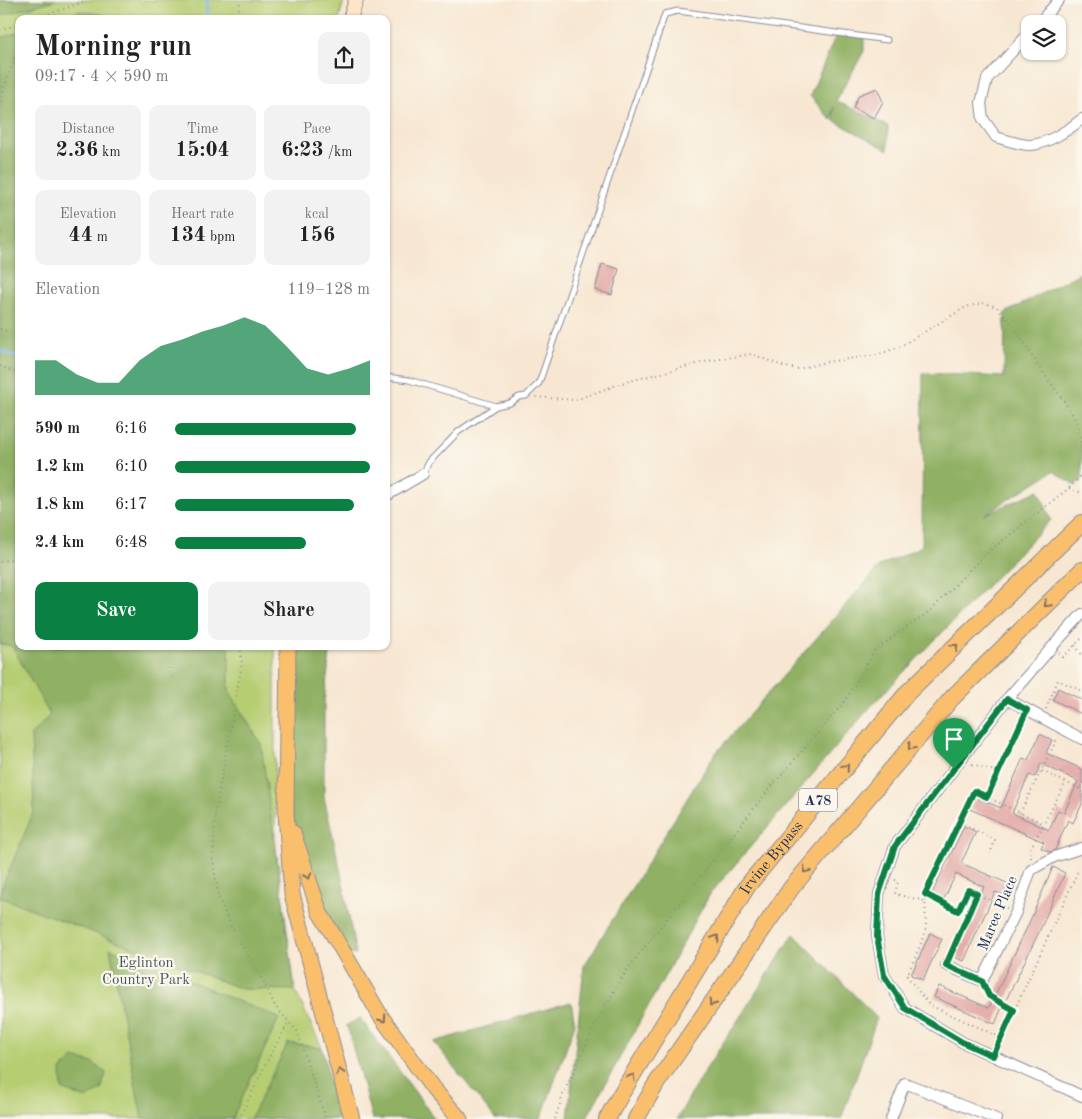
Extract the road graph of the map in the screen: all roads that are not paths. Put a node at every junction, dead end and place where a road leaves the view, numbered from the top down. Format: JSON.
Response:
{"nodes":[{"id":1,"x":356,"y":0,"type":"edge"},
{"id":2,"x":1060,"y":0,"type":"edge"},
{"id":3,"x":351,"y":15,"type":"edge"},
{"id":4,"x":1046,"y":15,"type":"edge"},
{"id":5,"x":887,"y":40,"type":"dead end"},
{"id":6,"x":1021,"y":42,"type":"edge"},
{"id":7,"x":1082,"y":120,"type":"edge"},
{"id":8,"x":390,"y":378,"type":"edge"},
{"id":9,"x":496,"y":406,"type":"junction"},
{"id":10,"x":423,"y":474,"type":"joint"},
{"id":11,"x":390,"y":494,"type":"edge"},
{"id":12,"x":1082,"y":523,"type":"edge"},
{"id":13,"x":1082,"y":570,"type":"edge"},
{"id":14,"x":1082,"y":614,"type":"edge"},
{"id":15,"x":288,"y":650,"type":"edge"},
{"id":16,"x":1007,"y":699,"type":"junction"},
{"id":17,"x":1082,"y":739,"type":"edge"},
{"id":18,"x":286,"y":813,"type":"junction"},
{"id":19,"x":1082,"y":848,"type":"edge"},
{"id":20,"x":946,"y":965,"type":"road end"},
{"id":21,"x":1082,"y":1096,"type":"edge"},
{"id":22,"x":352,"y":1119,"type":"edge"},
{"id":23,"x":460,"y":1119,"type":"edge"},
{"id":24,"x":607,"y":1119,"type":"edge"},
{"id":25,"x":636,"y":1119,"type":"edge"},
{"id":26,"x":891,"y":1119,"type":"edge"},
{"id":27,"x":996,"y":1119,"type":"edge"}],
"edges":[{"from":1,"to":3,"type":"main road"},
{"from":2,"to":4,"type":"street"},
{"from":5,"to":9,"type":"lane"},
{"from":6,"to":7,"type":"street"},
{"from":8,"to":9,"type":"lane"},
{"from":9,"to":10,"type":"lane"},
{"from":10,"to":11,"type":"street"},
{"from":24,"to":12,"type":"highway","name":"Irvine Bypass","number":"A78","one_way":true},
{"from":13,"to":25,"type":"highway","number":"A78","one_way":true},
{"from":14,"to":16,"type":"street"},
{"from":15,"to":18,"type":"main road"},
{"from":16,"to":17,"type":"street"},
{"from":16,"to":21,"type":"street"},
{"from":22,"to":18,"type":"main road","one_way":true},
{"from":18,"to":23,"type":"main road","one_way":true},
{"from":19,"to":20,"type":"street","name":"Maree Place"},
{"from":26,"to":27,"type":"street"}]}
